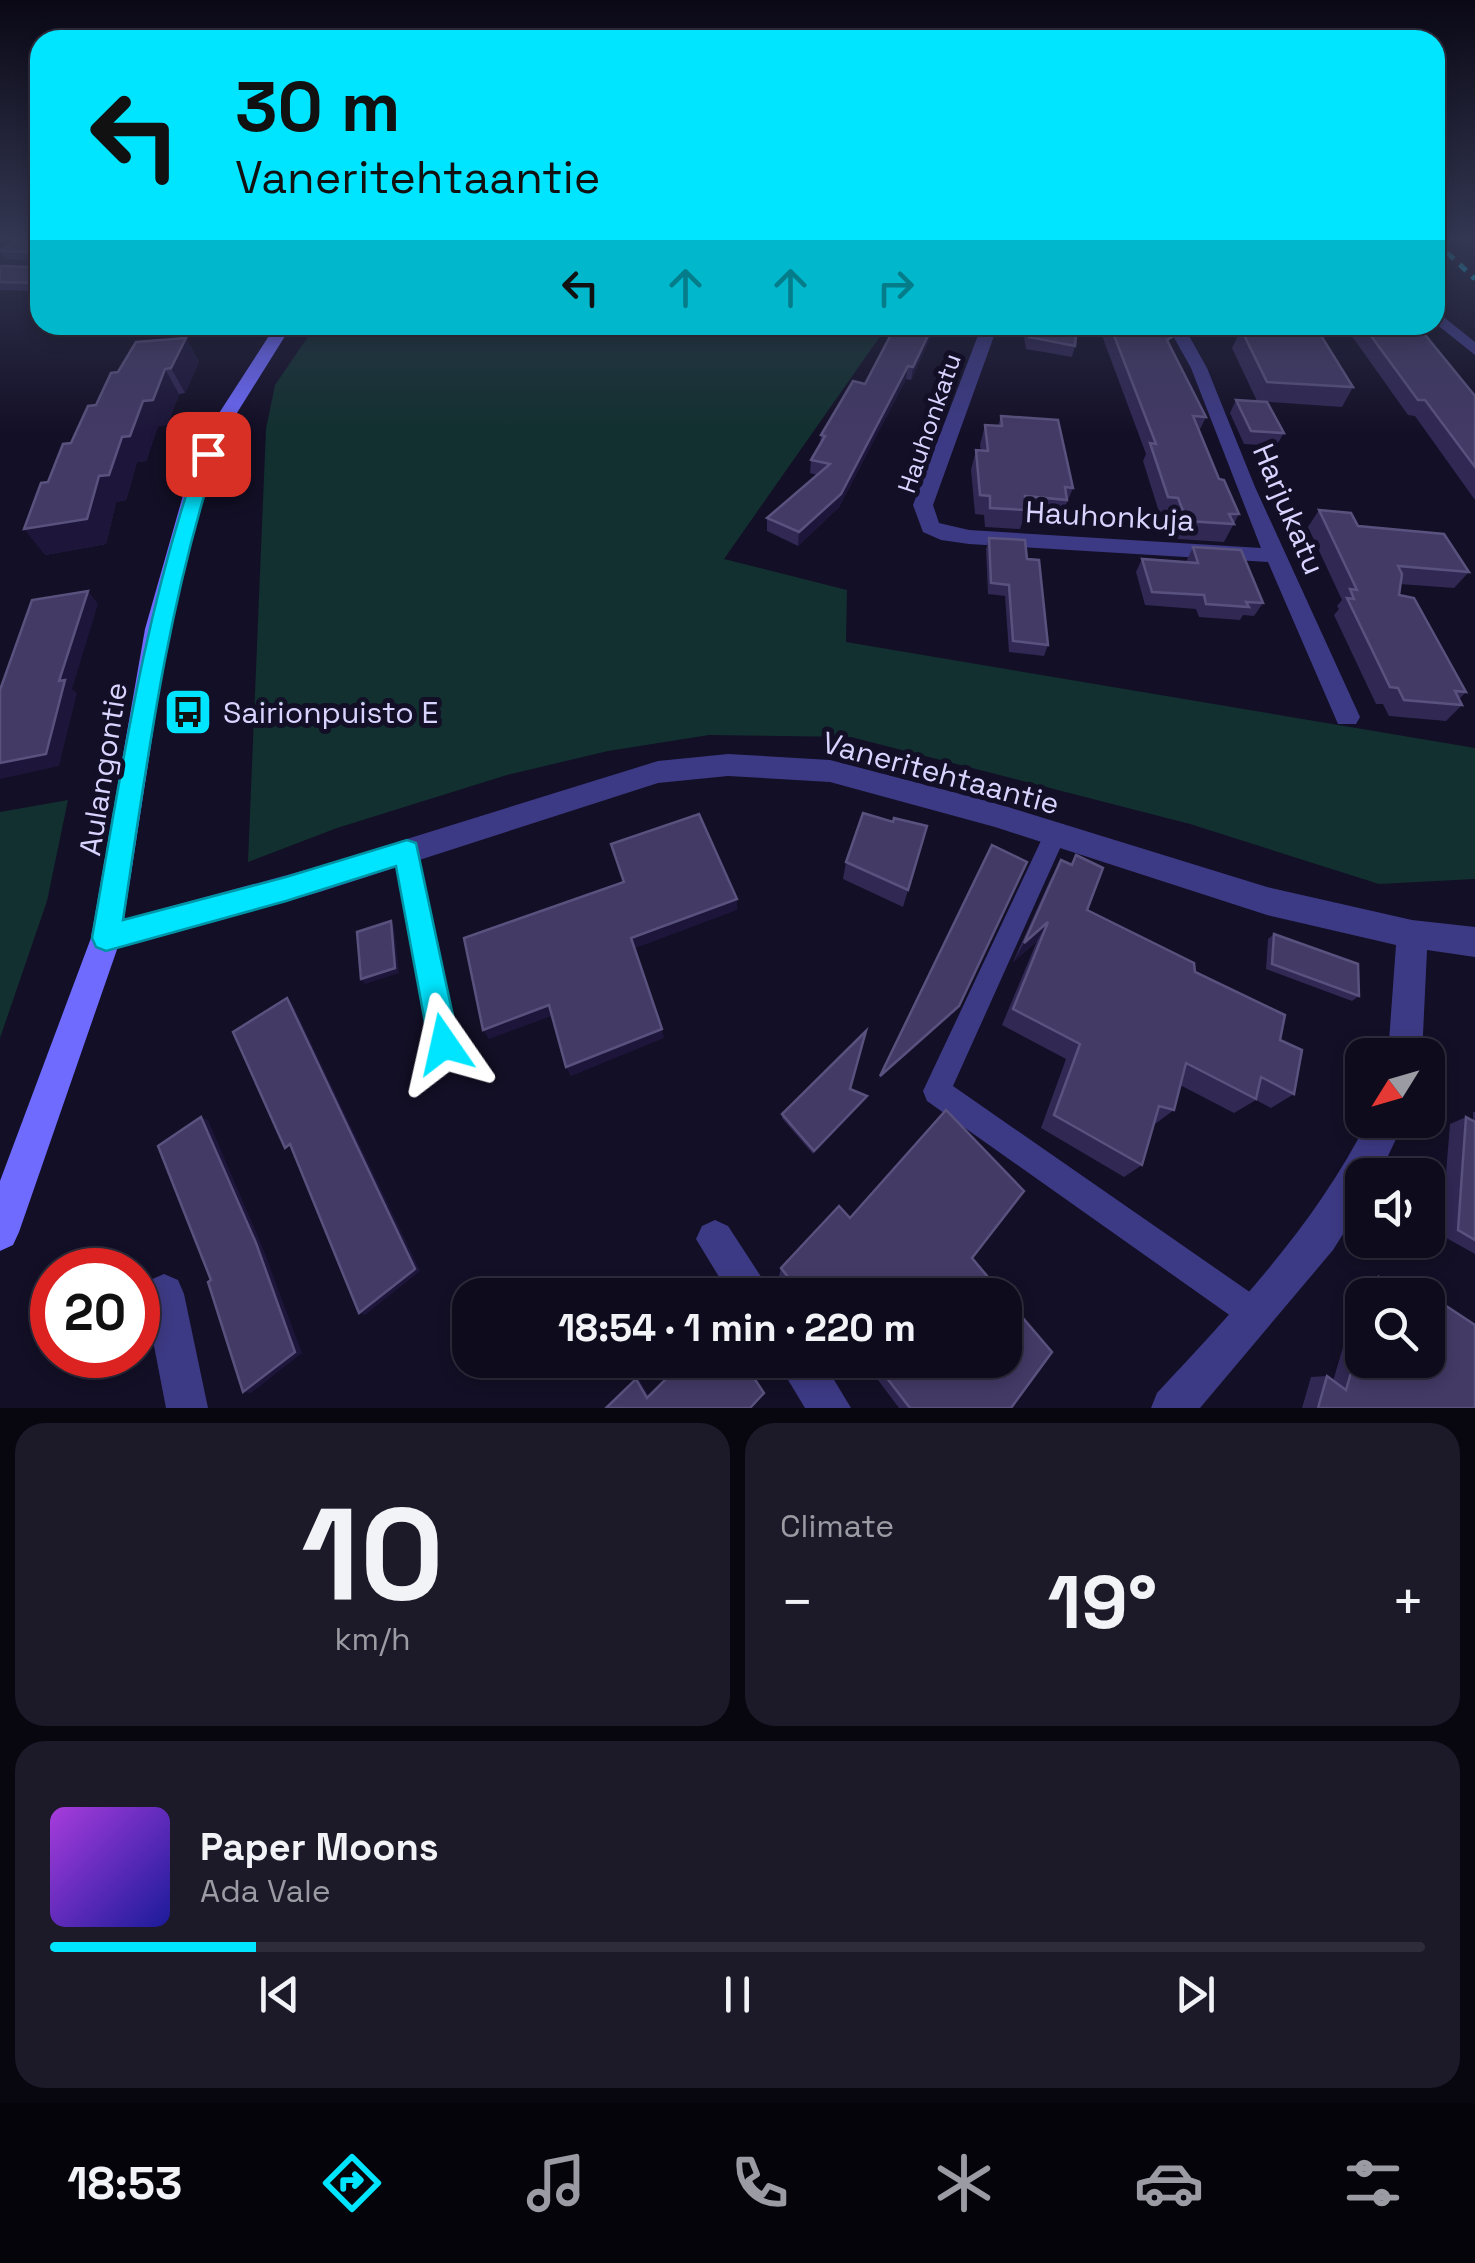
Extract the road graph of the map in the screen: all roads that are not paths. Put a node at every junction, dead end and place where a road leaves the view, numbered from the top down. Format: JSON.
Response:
{"nodes":[{"id":1,"x":1445,"y":324,"type":"edge"},
{"id":2,"x":278,"y":335,"type":"edge"},
{"id":3,"x":986,"y":335,"type":"edge"},
{"id":4,"x":1181,"y":335,"type":"edge"},
{"id":5,"x":1475,"y":350,"type":"edge"},
{"id":6,"x":940,"y":533,"type":"joint"},
{"id":7,"x":1277,"y":556,"type":"junction"},
{"id":8,"x":1346,"y":717,"type":"dead end"},
{"id":9,"x":1055,"y":836,"type":"junction"},
{"id":10,"x":407,"y":851,"type":"junction"},
{"id":11,"x":1412,"y":934,"type":"junction"},
{"id":12,"x":106,"y":938,"type":"junction"},
{"id":13,"x":1475,"y":942,"type":"edge"},
{"id":14,"x":1405,"y":1038,"type":"edge"},
{"id":15,"x":444,"y":1044,"type":"dead end"},
{"id":16,"x":1379,"y":1138,"type":"edge"},
{"id":17,"x":0,"y":1232,"type":"edge"},
{"id":18,"x":715,"y":1239,"type":"dead end"},
{"id":19,"x":741,"y":1278,"type":"edge"},
{"id":20,"x":164,"y":1294,"type":"dead end"},
{"id":21,"x":1256,"y":1315,"type":"junction"},
{"id":22,"x":809,"y":1378,"type":"edge"},
{"id":23,"x":188,"y":1408,"type":"edge"},
{"id":24,"x":830,"y":1408,"type":"edge"},
{"id":25,"x":1172,"y":1408,"type":"edge"}],
"edges":[{"from":1,"to":5,"type":"street"},
{"from":2,"to":12,"type":"main road","name":"Aulangontie"},
{"from":3,"to":6,"type":"street","name":"Hauhonkatu"},
{"from":4,"to":7,"type":"street","name":"Harjukatu"},
{"from":6,"to":7,"type":"street","name":"Hauhonkuja"},
{"from":7,"to":8,"type":"street","name":"Harjukatu"},
{"from":9,"to":10,"type":"street","name":"Vaneritehtaantie"},
{"from":9,"to":11,"type":"street","name":"Vaneritehtaantie"},
{"from":9,"to":21,"type":"lane"},
{"from":10,"to":12,"type":"street","name":"Vaneritehtaantie"},
{"from":10,"to":15,"type":"lane"},
{"from":11,"to":13,"type":"street","name":"Vaneritehtaantie"},
{"from":11,"to":14,"type":"street"},
{"from":12,"to":17,"type":"main road","name":"Aulangontie"},
{"from":16,"to":21,"type":"street"},
{"from":18,"to":19,"type":"street"},
{"from":20,"to":23,"type":"street"},
{"from":21,"to":25,"type":"street"},
{"from":22,"to":24,"type":"street"}]}
